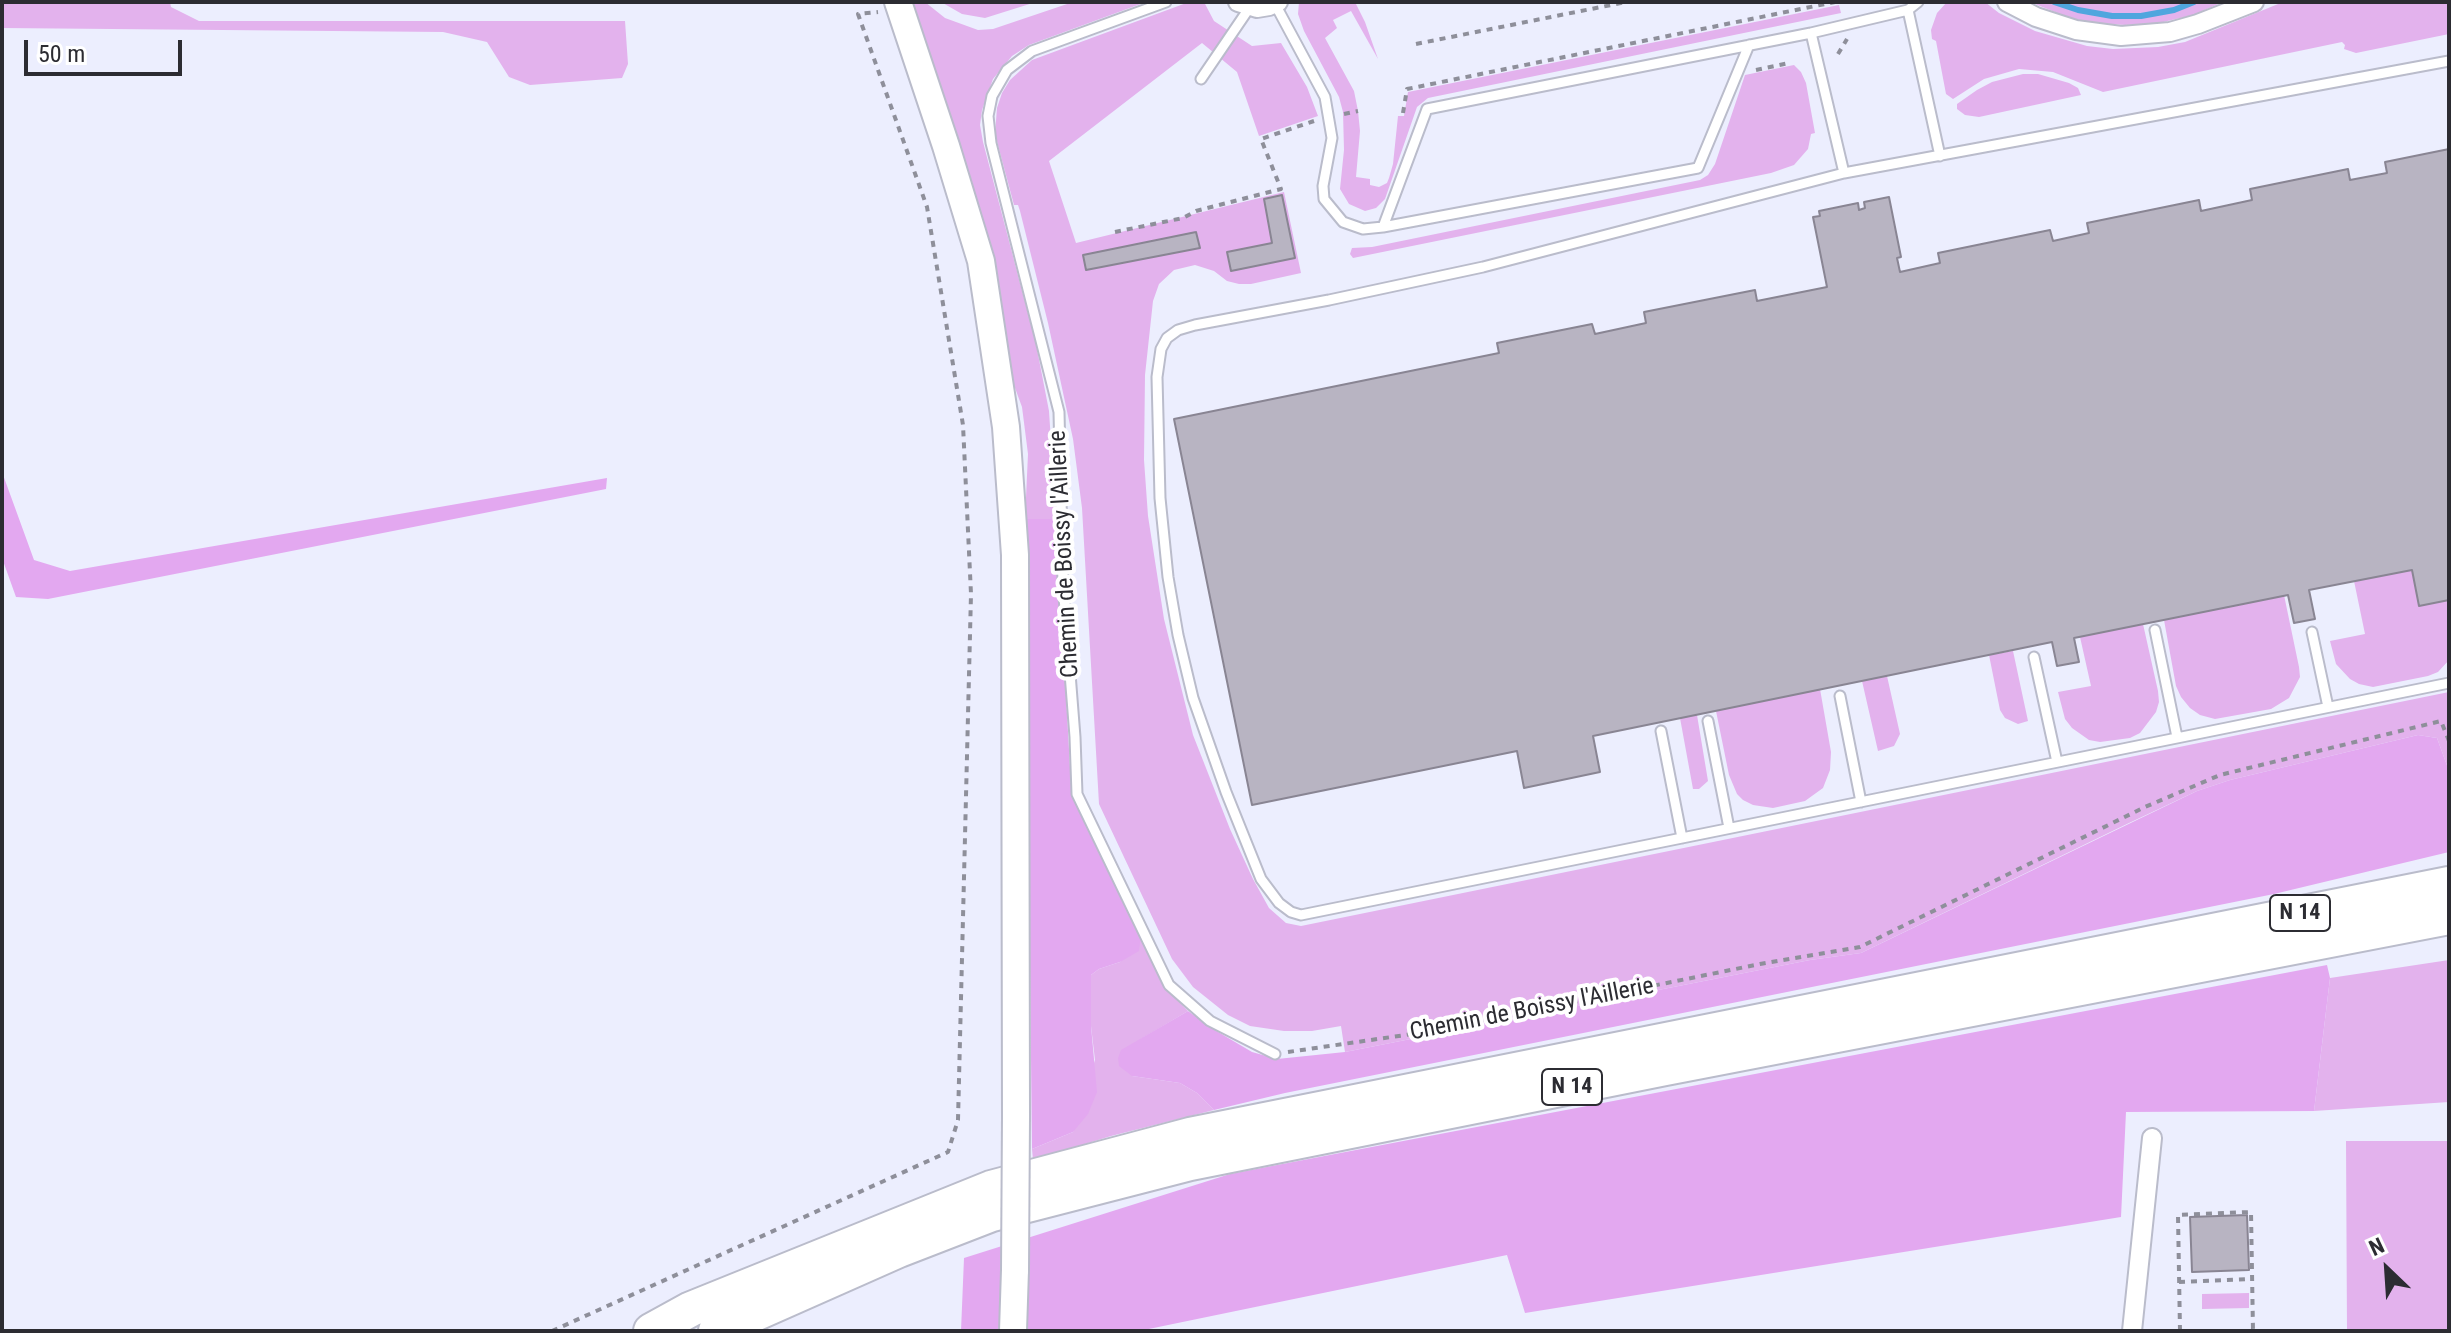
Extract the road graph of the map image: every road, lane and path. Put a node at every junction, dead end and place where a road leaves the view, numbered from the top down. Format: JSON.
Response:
{"nodes":[{"id":1,"x":1166,"y":2,"type":"edge"},
{"id":2,"x":1626,"y":2,"type":"edge"},
{"id":3,"x":1835,"y":2,"type":"edge"},
{"id":4,"x":1918,"y":2,"type":"edge"},
{"id":5,"x":2007,"y":2,"type":"edge"},
{"id":6,"x":2254,"y":2,"type":"edge"},
{"id":7,"x":1276,"y":3,"type":"edge"},
{"id":8,"x":1244,"y":5,"type":"edge"},
{"id":9,"x":900,"y":6,"type":"edge"},
{"id":10,"x":1908,"y":10,"type":"junction"},
{"id":11,"x":1811,"y":33,"type":"junction"},
{"id":12,"x":1851,"y":33,"type":"dead end"},
{"id":13,"x":1416,"y":44,"type":"dead end"},
{"id":14,"x":1749,"y":45,"type":"junction"},
{"id":15,"x":1838,"y":54,"type":"dead end"},
{"id":16,"x":2449,"y":61,"type":"edge"},
{"id":17,"x":1789,"y":63,"type":"dead end"},
{"id":18,"x":1746,"y":72,"type":"dead end"},
{"id":19,"x":1201,"y":79,"type":"dead end"},
{"id":20,"x":1358,"y":111,"type":"dead end"},
{"id":21,"x":1403,"y":113,"type":"dead end"},
{"id":22,"x":1344,"y":114,"type":"dead end"},
{"id":23,"x":1316,"y":121,"type":"dead end"},
{"id":24,"x":1940,"y":156,"type":"junction"},
{"id":25,"x":1844,"y":173,"type":"junction"},
{"id":26,"x":1383,"y":227,"type":"junction"},
{"id":27,"x":1115,"y":232,"type":"dead end"},
{"id":28,"x":2155,"y":630,"type":"dead end"},
{"id":29,"x":2312,"y":632,"type":"dead end"},
{"id":30,"x":2034,"y":657,"type":"dead end"},
{"id":31,"x":2449,"y":683,"type":"edge"},
{"id":32,"x":1840,"y":696,"type":"dead end"},
{"id":33,"x":2328,"y":707,"type":"junction"},
{"id":34,"x":1708,"y":721,"type":"dead end"},
{"id":35,"x":1661,"y":731,"type":"dead end"},
{"id":36,"x":2177,"y":737,"type":"junction"},
{"id":37,"x":2449,"y":741,"type":"edge"},
{"id":38,"x":2057,"y":762,"type":"junction"},
{"id":39,"x":1861,"y":802,"type":"junction"},
{"id":40,"x":1729,"y":828,"type":"junction"},
{"id":41,"x":1682,"y":838,"type":"junction"},
{"id":42,"x":2449,"y":884,"type":"edge"},
{"id":43,"x":2449,"y":917,"type":"edge"},
{"id":44,"x":1275,"y":1054,"type":"joint"},
{"id":45,"x":2152,"y":1138,"type":"dead end"},
{"id":46,"x":2252,"y":1279,"type":"junction"},
{"id":47,"x":2179,"y":1282,"type":"junction"},
{"id":48,"x":552,"y":1331,"type":"edge"},
{"id":49,"x":651,"y":1331,"type":"edge"},
{"id":50,"x":716,"y":1331,"type":"edge"},
{"id":51,"x":1013,"y":1331,"type":"edge"},
{"id":52,"x":2132,"y":1331,"type":"edge"},
{"id":53,"x":2180,"y":1331,"type":"edge"},
{"id":54,"x":2253,"y":1331,"type":"edge"}],
"edges":[{"from":1,"to":44,"type":"lane","name":"Chemin de Boissy l'Aillerie"},
{"from":2,"to":13,"type":"path"},
{"from":3,"to":21,"type":"path"},
{"from":4,"to":10,"type":"lane"},
{"from":5,"to":6,"type":"street"},
{"from":7,"to":8,"type":"street"},
{"from":7,"to":26,"type":"lane"},
{"from":8,"to":19,"type":"lane"},
{"from":9,"to":48,"type":"path"},
{"from":9,"to":51,"type":"main road","bridge":true},
{"from":10,"to":11,"type":"lane"},
{"from":10,"to":24,"type":"lane"},
{"from":11,"to":14,"type":"lane"},
{"from":11,"to":25,"type":"lane"},
{"from":12,"to":15,"type":"path"},
{"from":14,"to":26,"type":"lane"},
{"from":14,"to":26,"type":"lane"},
{"from":16,"to":24,"type":"lane"},
{"from":17,"to":18,"type":"path"},
{"from":20,"to":22,"type":"path"},
{"from":23,"to":27,"type":"path"},
{"from":24,"to":25,"type":"lane"},
{"from":25,"to":41,"type":"lane"},
{"from":28,"to":36,"type":"lane"},
{"from":29,"to":33,"type":"lane"},
{"from":30,"to":38,"type":"lane"},
{"from":31,"to":33,"type":"lane"},
{"from":32,"to":39,"type":"lane"},
{"from":33,"to":36,"type":"lane"},
{"from":34,"to":40,"type":"lane"},
{"from":35,"to":41,"type":"lane"},
{"from":36,"to":38,"type":"lane"},
{"from":37,"to":44,"type":"path","name":"Chemin de Boissy l'Aillerie"},
{"from":38,"to":39,"type":"lane"},
{"from":39,"to":40,"type":"lane"},
{"from":40,"to":41,"type":"lane"},
{"from":42,"to":49,"type":"highway","number":"N 14"},
{"from":43,"to":50,"type":"highway","number":"N 14"},
{"from":45,"to":52,"type":"street"},
{"from":46,"to":47,"type":"path"},
{"from":46,"to":47,"type":"path"},
{"from":46,"to":54,"type":"path"},
{"from":47,"to":53,"type":"path"}]}
